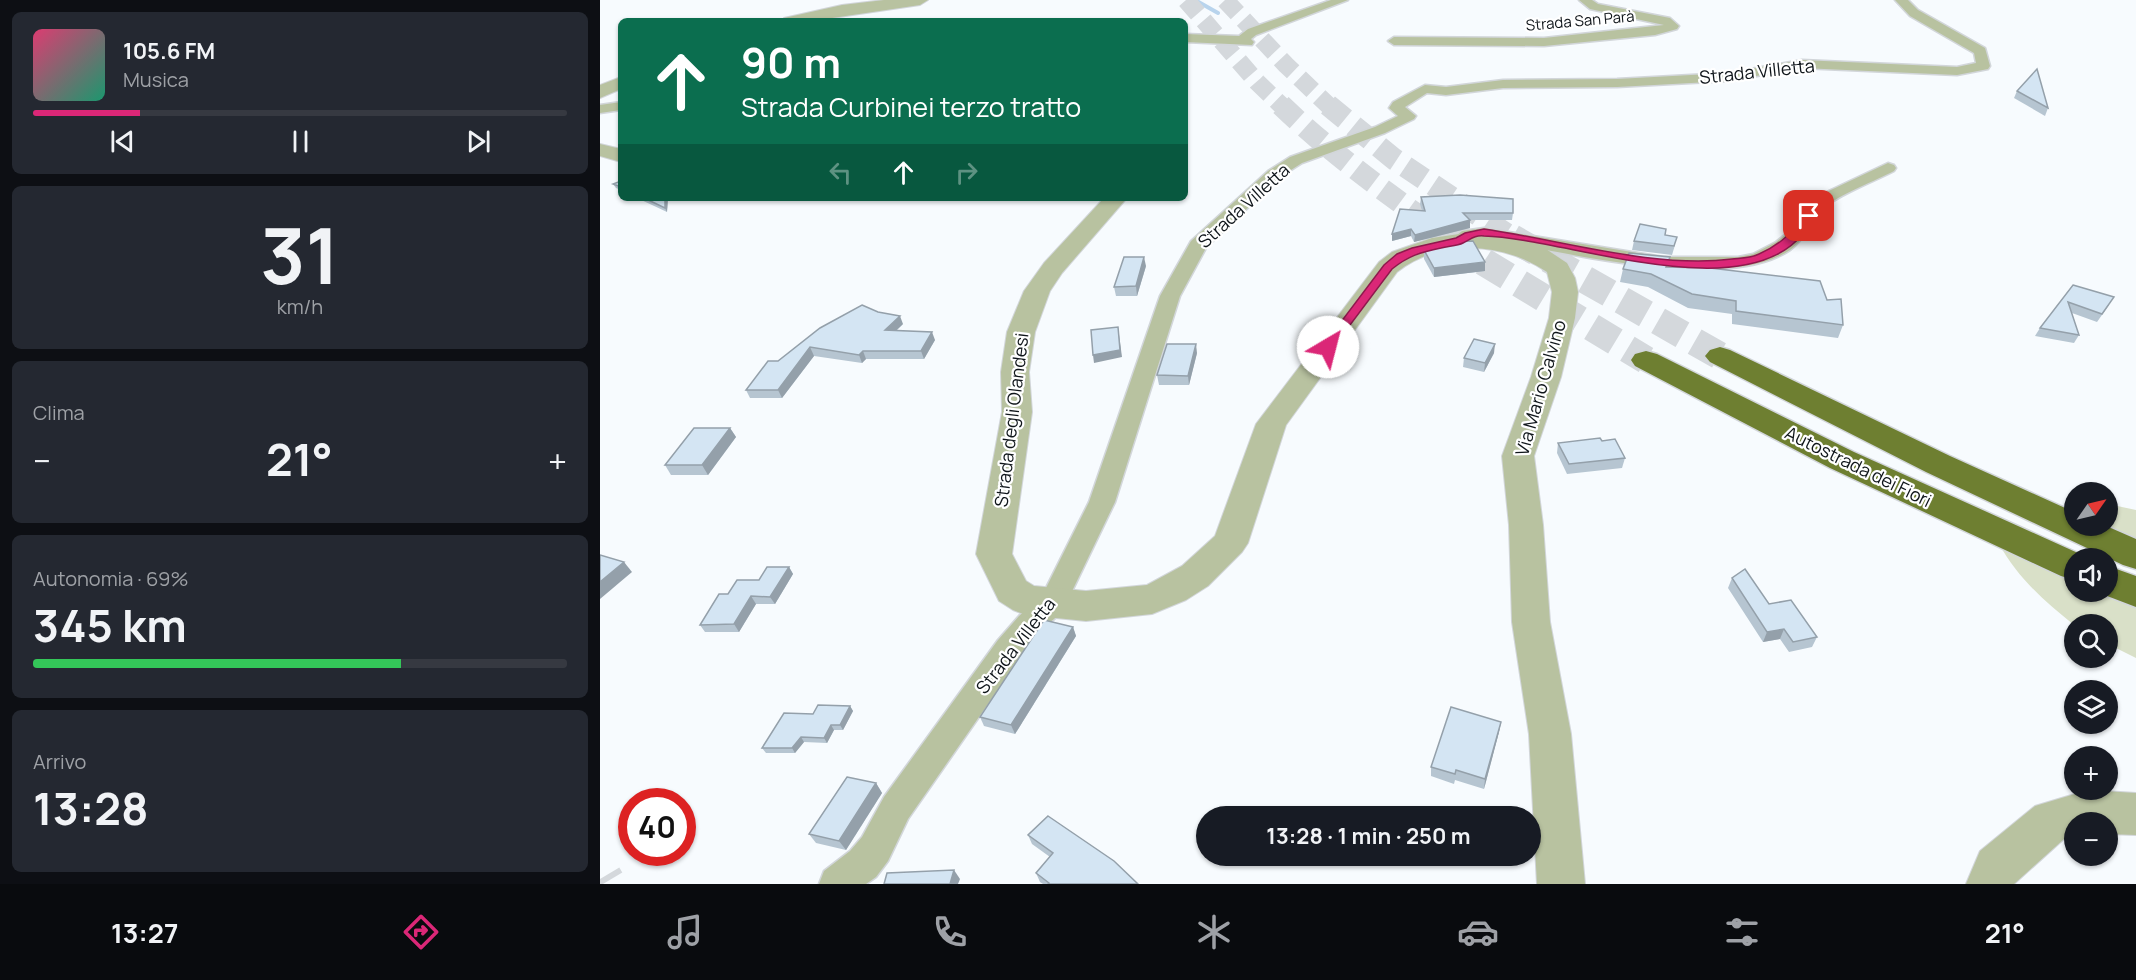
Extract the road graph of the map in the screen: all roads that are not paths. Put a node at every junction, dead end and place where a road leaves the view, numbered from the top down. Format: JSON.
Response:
{"nodes":[{"id":1,"x":920,"y":0,"type":"edge"},
{"id":2,"x":1342,"y":0,"type":"edge"},
{"id":3,"x":1585,"y":0,"type":"edge"},
{"id":4,"x":1901,"y":0,"type":"edge"},
{"id":5,"x":804,"y":18,"type":"edge"},
{"id":6,"x":1188,"y":39,"type":"edge"},
{"id":7,"x":1394,"y":41,"type":"dead end"},
{"id":8,"x":618,"y":84,"type":"edge"},
{"id":9,"x":600,"y":93,"type":"edge"},
{"id":10,"x":618,"y":106,"type":"edge"},
{"id":11,"x":600,"y":109,"type":"edge"},
{"id":12,"x":600,"y":150,"type":"edge"},
{"id":13,"x":618,"y":155,"type":"edge"},
{"id":14,"x":1888,"y":168,"type":"dead end"},
{"id":15,"x":1113,"y":201,"type":"edge"},
{"id":16,"x":1459,"y":241,"type":"junction"},
{"id":17,"x":1720,"y":356,"type":"tunnel mouth"},
{"id":18,"x":1646,"y":360,"type":"tunnel mouth"},
{"id":19,"x":2064,"y":562,"type":"edge"},
{"id":20,"x":2122,"y":562,"type":"edge"},
{"id":21,"x":2136,"y":592,"type":"edge"},
{"id":22,"x":1052,"y":604,"type":"junction"},
{"id":23,"x":2136,"y":814,"type":"edge"},
{"id":24,"x":837,"y":884,"type":"edge"},
{"id":25,"x":1561,"y":884,"type":"edge"},
{"id":26,"x":1990,"y":884,"type":"edge"}],
"edges":[{"from":1,"to":5,"type":"street"},
{"from":2,"to":6,"type":"street"},
{"from":3,"to":7,"type":"street","name":"Strada San Parà"},
{"from":4,"to":22,"type":"street","name":"Strada Villetta"},
{"from":8,"to":9,"type":"street"},
{"from":10,"to":11,"type":"street"},
{"from":12,"to":13,"type":"street"},
{"from":14,"to":16,"type":"street"},
{"from":15,"to":22,"type":"street","name":"Strada degli Olandesi"},
{"from":16,"to":22,"type":"street","name":"Via Mario Calvino"},
{"from":16,"to":25,"type":"street","name":"Via Mario Calvino"},
{"from":17,"to":20,"type":"highway","name":"Autostrada dei Fiori"},
{"from":18,"to":19,"type":"highway","name":"Autostrada dei Fiori"},
{"from":20,"to":21,"type":"highway","name":"Autostrada dei Fiori"},
{"from":22,"to":24,"type":"street","name":"Strada Villetta"},
{"from":23,"to":26,"type":"street"}]}
